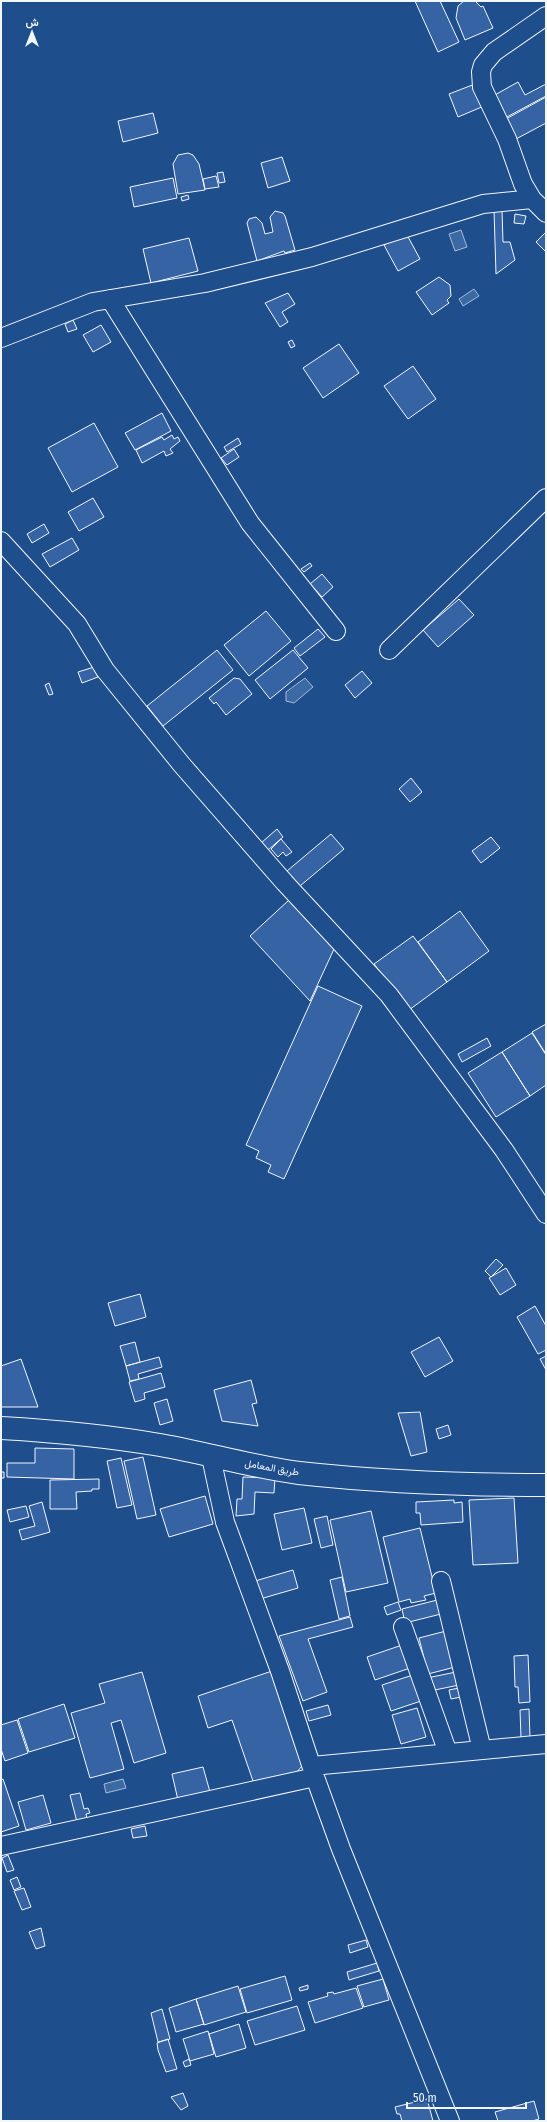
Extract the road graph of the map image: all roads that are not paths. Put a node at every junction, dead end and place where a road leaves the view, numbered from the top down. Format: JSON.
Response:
{"nodes":[{"id":1,"x":546,"y":16,"type":"edge"},
{"id":2,"x":532,"y":199,"type":"junction"},
{"id":3,"x":546,"y":213,"type":"edge"},
{"id":4,"x":110,"y":299,"type":"junction"},
{"id":5,"x":1,"y":338,"type":"edge"},
{"id":6,"x":546,"y":498,"type":"edge"},
{"id":7,"x":1,"y":541,"type":"edge"},
{"id":8,"x":336,"y":631,"type":"dead end"},
{"id":9,"x":389,"y":650,"type":"dead end"},
{"id":10,"x":546,"y":1214,"type":"edge"},
{"id":11,"x":1,"y":1428,"type":"edge"},
{"id":12,"x":211,"y":1457,"type":"junction"},
{"id":13,"x":546,"y":1485,"type":"edge"},
{"id":14,"x":441,"y":1581,"type":"dead end"},
{"id":15,"x":403,"y":1627,"type":"dead end"},
{"id":16,"x":546,"y":1744,"type":"edge"},
{"id":17,"x":482,"y":1750,"type":"junction"},
{"id":18,"x":448,"y":1753,"type":"junction"},
{"id":19,"x":313,"y":1771,"type":"junction"},
{"id":20,"x":1,"y":1846,"type":"edge"},
{"id":21,"x":450,"y":2121,"type":"edge"}],
"edges":[{"from":1,"to":2,"type":"street"},
{"from":2,"to":3,"type":"street"},
{"from":2,"to":4,"type":"street"},
{"from":4,"to":5,"type":"street"},
{"from":4,"to":8,"type":"street"},
{"from":6,"to":9,"type":"street"},
{"from":7,"to":10,"type":"street"},
{"from":11,"to":12,"type":"main road","name":"طريق المعامل"},
{"from":12,"to":13,"type":"main road","name":"طريق المعامل"},
{"from":12,"to":19,"type":"street"},
{"from":14,"to":17,"type":"street"},
{"from":15,"to":18,"type":"street"},
{"from":16,"to":17,"type":"street"},
{"from":17,"to":18,"type":"street"},
{"from":18,"to":19,"type":"street"},
{"from":19,"to":20,"type":"street"},
{"from":19,"to":21,"type":"street"}]}
